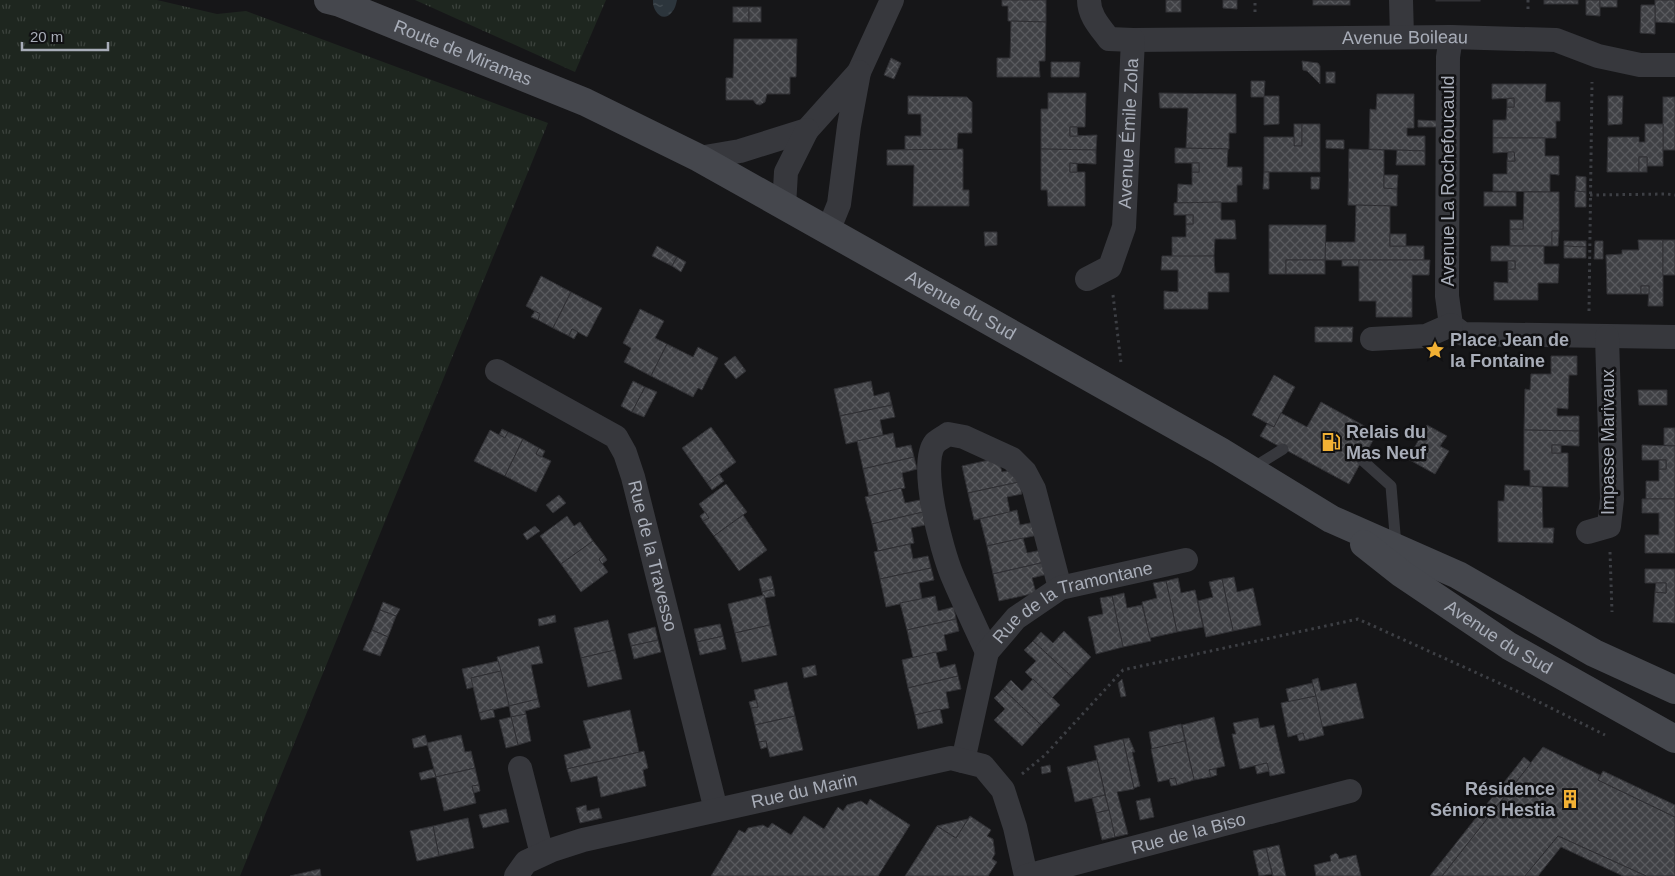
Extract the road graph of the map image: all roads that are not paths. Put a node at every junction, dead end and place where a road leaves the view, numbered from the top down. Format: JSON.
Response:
{"nodes":[{"id":1,"x":892,"y":0,"type":"edge"},
{"id":2,"x":1089,"y":0,"type":"edge"},
{"id":3,"x":1401,"y":0,"type":"edge"},
{"id":4,"x":335,"y":1,"type":"edge"},
{"id":5,"x":1402,"y":37,"type":"junction"},
{"id":6,"x":1452,"y":37,"type":"junction"},
{"id":7,"x":1132,"y":40,"type":"junction"},
{"id":8,"x":1675,"y":65,"type":"edge"},
{"id":9,"x":859,"y":72,"type":"junction"},
{"id":10,"x":585,"y":102,"type":"joint"},
{"id":11,"x":807,"y":130,"type":"junction"},
{"id":12,"x":699,"y":158,"type":"junction"},
{"id":13,"x":784,"y":206,"type":"junction"},
{"id":14,"x":828,"y":231,"type":"junction"},
{"id":15,"x":1087,"y":279,"type":"dead end"},
{"id":16,"x":1451,"y":325,"type":"junction"},
{"id":17,"x":1598,"y":337,"type":"junction"},
{"id":18,"x":1675,"y":337,"type":"edge"},
{"id":19,"x":1372,"y":339,"type":"dead end"},
{"id":20,"x":497,"y":370,"type":"dead end"},
{"id":21,"x":1283,"y":449,"type":"dead end"},
{"id":22,"x":1362,"y":460,"type":"dead end"},
{"id":23,"x":1250,"y":470,"type":"junction"},
{"id":24,"x":1331,"y":519,"type":"junction"},
{"id":25,"x":1598,"y":529,"type":"road end"},
{"id":26,"x":1396,"y":548,"type":"junction"},
{"id":27,"x":1186,"y":560,"type":"dead end"},
{"id":28,"x":1060,"y":588,"type":"junction"},
{"id":29,"x":987,"y":652,"type":"junction"},
{"id":30,"x":1675,"y":690,"type":"edge"},
{"id":31,"x":1675,"y":739,"type":"edge"},
{"id":32,"x":963,"y":761,"type":"junction"},
{"id":33,"x":520,"y":768,"type":"dead end"},
{"id":34,"x":1350,"y":791,"type":"dead end"},
{"id":35,"x":716,"y":810,"type":"junction"},
{"id":36,"x":542,"y":854,"type":"junction"},
{"id":37,"x":516,"y":876,"type":"edge"},
{"id":38,"x":1026,"y":876,"type":"edge"}],
"edges":[{"from":1,"to":9,"type":"street"},
{"from":2,"to":7,"type":"street","name":"Avenue Émile Zola"},
{"from":3,"to":5,"type":"street"},
{"from":4,"to":10,"type":"main road","name":"Route de Miramas"},
{"from":5,"to":6,"type":"street","name":"Avenue Boileau"},
{"from":5,"to":7,"type":"street","name":"Avenue Boileau"},
{"from":6,"to":8,"type":"street","name":"Avenue Boileau"},
{"from":6,"to":16,"type":"street","name":"Avenue La Rochefoucauld"},
{"from":7,"to":15,"type":"street","name":"Avenue Émile Zola"},
{"from":9,"to":11,"type":"street"},
{"from":9,"to":14,"type":"street"},
{"from":10,"to":12,"type":"main road","name":"Avenue du Sud"},
{"from":11,"to":12,"type":"street"},
{"from":11,"to":13,"type":"street"},
{"from":12,"to":13,"type":"main road","name":"Avenue du Sud"},
{"from":13,"to":14,"type":"main road","name":"Avenue du Sud"},
{"from":14,"to":23,"type":"main road","name":"Avenue du Sud"},
{"from":16,"to":17,"type":"street"},
{"from":16,"to":19,"type":"street"},
{"from":17,"to":18,"type":"street"},
{"from":17,"to":25,"type":"street","name":"Impasse Marivaux"},
{"from":20,"to":35,"type":"street","name":"Rue de la Travesso"},
{"from":21,"to":23,"type":"lane"},
{"from":22,"to":26,"type":"lane"},
{"from":23,"to":24,"type":"main road","name":"Avenue du Sud"},
{"from":24,"to":26,"type":"main road","name":"Avenue du Sud"},
{"from":24,"to":31,"type":"main road","name":"Avenue du Sud"},
{"from":26,"to":30,"type":"main road","name":"Avenue du Sud"},
{"from":27,"to":28,"type":"street","name":"Rue de la Tramontane"},
{"from":28,"to":29,"type":"street","name":"Rue de la Tramontane"},
{"from":28,"to":29,"type":"street"},
{"from":29,"to":32,"type":"street","name":"Rue de la Tramontane"},
{"from":32,"to":35,"type":"street","name":"Rue du Marin"},
{"from":32,"to":38,"type":"street","name":"Rue du Marin"},
{"from":33,"to":36,"type":"street"},
{"from":34,"to":38,"type":"street","name":"Rue de la Biso"},
{"from":35,"to":36,"type":"street","name":"Rue du Marin"},
{"from":36,"to":37,"type":"street","name":"Rue du Marin"}]}
